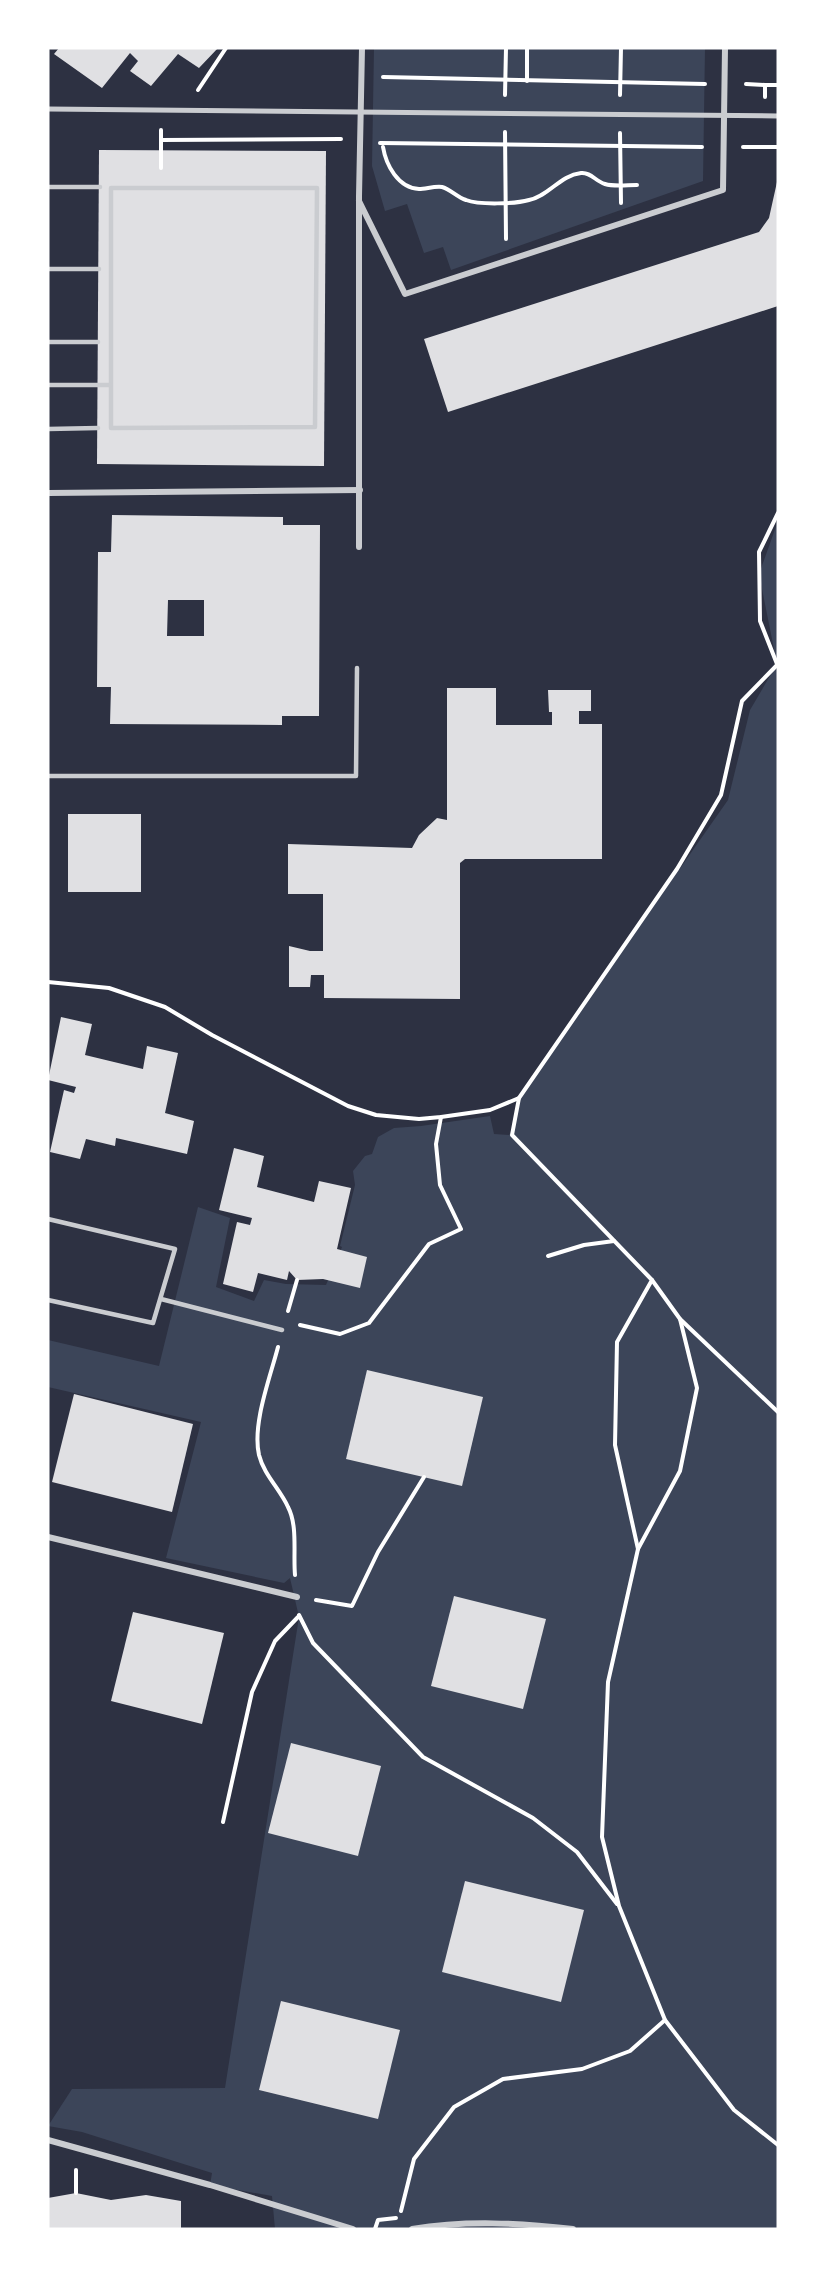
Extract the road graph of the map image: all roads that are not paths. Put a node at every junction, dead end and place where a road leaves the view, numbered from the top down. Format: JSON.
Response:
{"nodes":[{"id":1,"x":362,"y":48,"type":"edge"},
{"id":2,"x":725,"y":48,"type":"edge"},
{"id":3,"x":48,"y":109,"type":"edge"},
{"id":4,"x":360,"y":114,"type":"junction"},
{"id":5,"x":724,"y":115,"type":"junction"},
{"id":6,"x":778,"y":116,"type":"edge"},
{"id":7,"x":48,"y":187,"type":"edge"},
{"id":8,"x":100,"y":187,"type":"dead end"},
{"id":9,"x":359,"y":201,"type":"junction"},
{"id":10,"x":48,"y":269,"type":"edge"},
{"id":11,"x":99,"y":269,"type":"dead end"},
{"id":12,"x":48,"y":342,"type":"edge"},
{"id":13,"x":98,"y":342,"type":"dead end"},
{"id":14,"x":48,"y":385,"type":"edge"},
{"id":15,"x":111,"y":385,"type":"junction"},
{"id":16,"x":98,"y":428,"type":"dead end"},
{"id":17,"x":48,"y":429,"type":"edge"},
{"id":18,"x":360,"y":490,"type":"junction"},
{"id":19,"x":48,"y":493,"type":"edge"},
{"id":20,"x":359,"y":548,"type":"dead end"},
{"id":21,"x":357,"y":668,"type":"dead end"},
{"id":22,"x":48,"y":776,"type":"edge"},
{"id":23,"x":48,"y":1219,"type":"edge"},
{"id":24,"x":160,"y":1299,"type":"junction"},
{"id":25,"x":48,"y":1300,"type":"edge"},
{"id":26,"x":282,"y":1330,"type":"road end"},
{"id":27,"x":48,"y":1537,"type":"edge"},
{"id":28,"x":297,"y":1597,"type":"road end"},
{"id":29,"x":48,"y":2140,"type":"edge"},
{"id":30,"x":353,"y":2229,"type":"edge"},
{"id":31,"x":412,"y":2229,"type":"edge"},
{"id":32,"x":573,"y":2229,"type":"edge"}],
"edges":[{"from":1,"to":4,"type":"street"},
{"from":2,"to":5,"type":"street"},
{"from":3,"to":4,"type":"street"},
{"from":4,"to":5,"type":"street"},
{"from":4,"to":9,"type":"street"},
{"from":5,"to":6,"type":"street"},
{"from":5,"to":9,"type":"street"},
{"from":7,"to":8,"type":"lane"},
{"from":9,"to":18,"type":"street"},
{"from":10,"to":11,"type":"lane"},
{"from":12,"to":13,"type":"lane"},
{"from":14,"to":15,"type":"lane"},
{"from":15,"to":15,"type":"lane"},
{"from":16,"to":17,"type":"lane"},
{"from":18,"to":19,"type":"street"},
{"from":18,"to":20,"type":"street"},
{"from":21,"to":22,"type":"lane"},
{"from":23,"to":24,"type":"lane"},
{"from":24,"to":25,"type":"lane"},
{"from":24,"to":26,"type":"lane"},
{"from":27,"to":28,"type":"street"},
{"from":29,"to":30,"type":"street"},
{"from":31,"to":32,"type":"street"}]}
